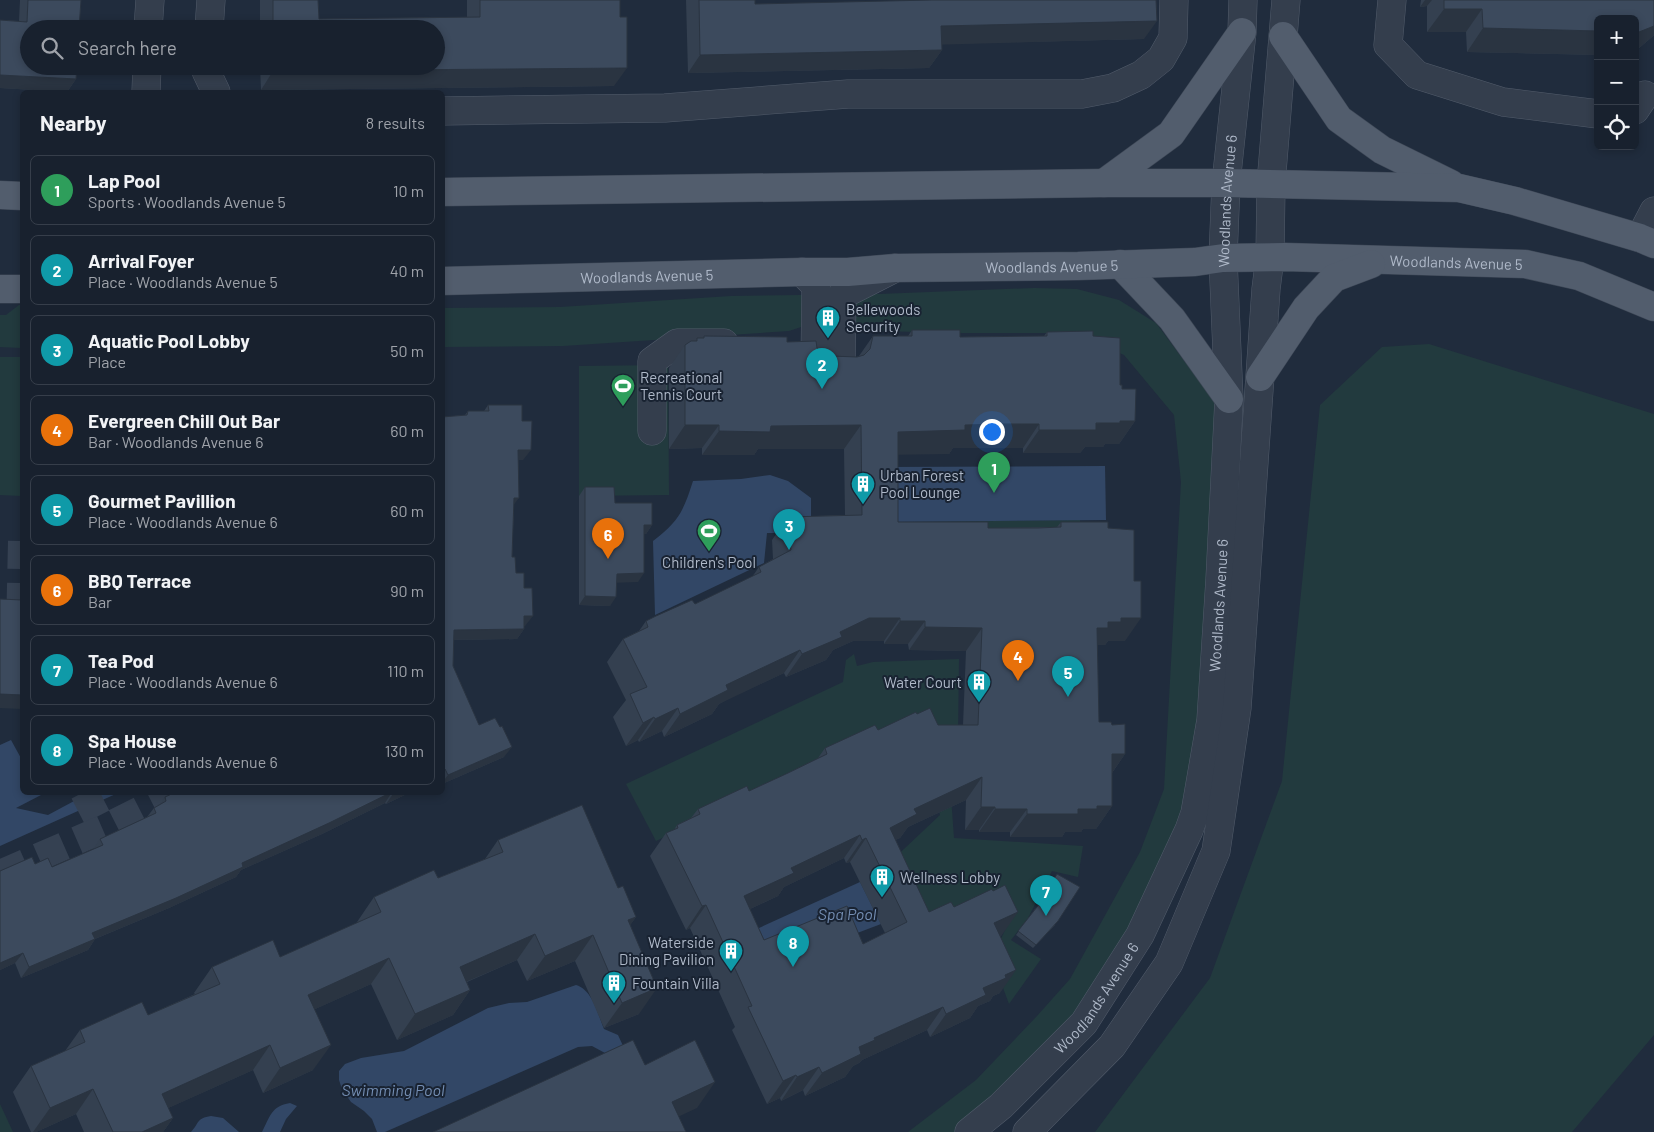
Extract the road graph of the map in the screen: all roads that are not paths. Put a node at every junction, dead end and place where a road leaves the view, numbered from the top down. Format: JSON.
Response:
{"nodes":[{"id":1,"x":150,"y":0,"type":"edge"},
{"id":2,"x":211,"y":0,"type":"edge"},
{"id":3,"x":1174,"y":0,"type":"edge"},
{"id":4,"x":1242,"y":0,"type":"edge"},
{"id":5,"x":1286,"y":0,"type":"edge"},
{"id":6,"x":1392,"y":0,"type":"edge"},
{"id":7,"x":149,"y":20,"type":"edge"},
{"id":8,"x":210,"y":20,"type":"edge"},
{"id":9,"x":1242,"y":32,"type":"junction"},
{"id":10,"x":1282,"y":36,"type":"junction"},
{"id":11,"x":147,"y":75,"type":"edge"},
{"id":12,"x":208,"y":75,"type":"edge"},
{"id":13,"x":146,"y":90,"type":"edge"},
{"id":14,"x":215,"y":90,"type":"edge"},
{"id":15,"x":445,"y":111,"type":"edge"},
{"id":16,"x":1594,"y":113,"type":"edge"},
{"id":17,"x":1104,"y":183,"type":"junction"},
{"id":18,"x":1226,"y":183,"type":"junction"},
{"id":19,"x":1271,"y":184,"type":"junction"},
{"id":20,"x":1459,"y":188,"type":"junction"},
{"id":21,"x":445,"y":192,"type":"edge"},
{"id":22,"x":0,"y":196,"type":"edge"},
{"id":23,"x":20,"y":196,"type":"edge"},
{"id":24,"x":1654,"y":211,"type":"edge"},
{"id":25,"x":1647,"y":241,"type":"edge"},
{"id":26,"x":1270,"y":257,"type":"junction"},
{"id":27,"x":1223,"y":258,"type":"junction"},
{"id":28,"x":1382,"y":260,"type":"junction"},
{"id":29,"x":1120,"y":264,"type":"junction"},
{"id":30,"x":895,"y":268,"type":"junction"},
{"id":31,"x":802,"y":272,"type":"junction"},
{"id":32,"x":445,"y":281,"type":"edge"},
{"id":33,"x":0,"y":289,"type":"edge"},
{"id":34,"x":20,"y":289,"type":"edge"},
{"id":35,"x":1654,"y":307,"type":"edge"},
{"id":36,"x":746,"y":344,"type":"edge"},
{"id":37,"x":1260,"y":377,"type":"junction"},
{"id":38,"x":1229,"y":399,"type":"junction"},
{"id":39,"x":652,"y":431,"type":"dead end"},
{"id":40,"x":969,"y":1132,"type":"edge"},
{"id":41,"x":1027,"y":1132,"type":"edge"}],
"edges":[{"from":1,"to":7,"type":"street"},
{"from":2,"to":8,"type":"street"},
{"from":3,"to":15,"type":"street"},
{"from":4,"to":9,"type":"street","name":"Woodlands Avenue 6"},
{"from":5,"to":10,"type":"street","name":"Woodlands Avenue 6"},
{"from":6,"to":16,"type":"street"},
{"from":9,"to":17,"type":"main road"},
{"from":9,"to":18,"type":"street","name":"Woodlands Avenue 6"},
{"from":10,"to":19,"type":"street","name":"Woodlands Avenue 6"},
{"from":10,"to":20,"type":"main road"},
{"from":11,"to":13,"type":"street"},
{"from":12,"to":14,"type":"street"},
{"from":17,"to":18,"type":"main road"},
{"from":17,"to":21,"type":"main road"},
{"from":18,"to":19,"type":"main road"},
{"from":18,"to":27,"type":"street","name":"Woodlands Avenue 6"},
{"from":19,"to":20,"type":"main road"},
{"from":19,"to":26,"type":"street","name":"Woodlands Avenue 6"},
{"from":20,"to":25,"type":"main road"},
{"from":22,"to":23,"type":"main road"},
{"from":24,"to":25,"type":"street"},
{"from":26,"to":27,"type":"main road","name":"Woodlands Avenue 5"},
{"from":26,"to":28,"type":"main road","name":"Woodlands Avenue 5"},
{"from":26,"to":37,"type":"street","name":"Woodlands Avenue 6"},
{"from":27,"to":29,"type":"main road","name":"Woodlands Avenue 5"},
{"from":27,"to":38,"type":"street","name":"Woodlands Avenue 6"},
{"from":28,"to":35,"type":"main road","name":"Woodlands Avenue 5"},
{"from":28,"to":37,"type":"main road"},
{"from":29,"to":30,"type":"main road","name":"Woodlands Avenue 5"},
{"from":29,"to":38,"type":"main road"},
{"from":30,"to":31,"type":"main road","name":"Woodlands Avenue 5"},
{"from":30,"to":31,"type":"street"},
{"from":31,"to":32,"type":"main road","name":"Woodlands Avenue 5"},
{"from":33,"to":34,"type":"main road"},
{"from":36,"to":39,"type":"street"},
{"from":37,"to":41,"type":"street","name":"Woodlands Avenue 6"},
{"from":38,"to":40,"type":"street","name":"Woodlands Avenue 6"}]}
